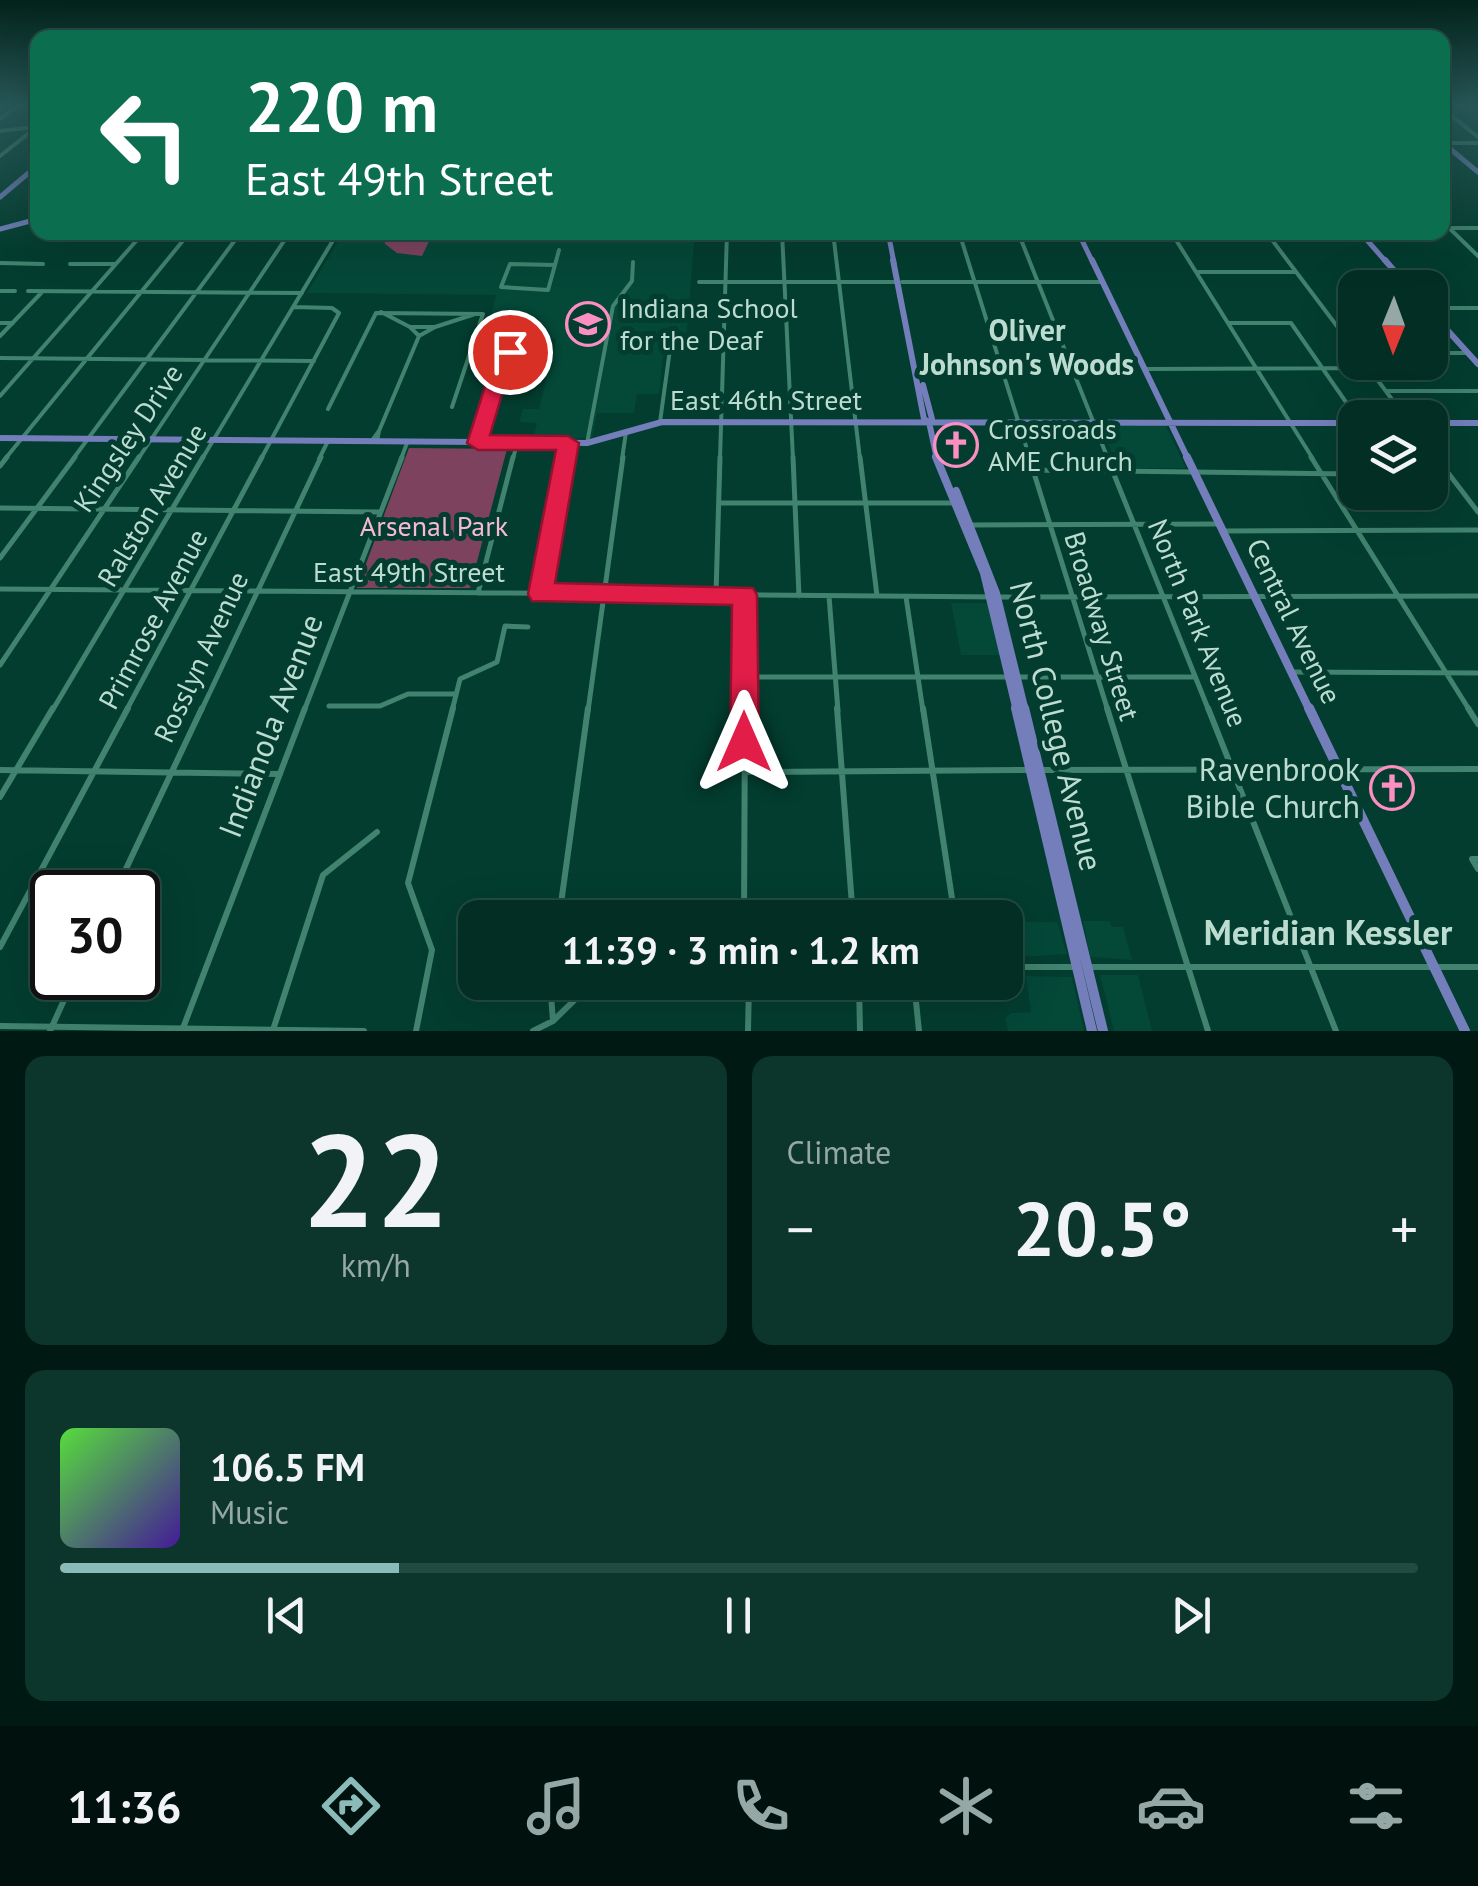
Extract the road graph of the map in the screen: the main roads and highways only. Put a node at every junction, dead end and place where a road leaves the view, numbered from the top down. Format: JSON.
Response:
{"nodes":[{"id":1,"x":1458,"y":155,"type":"edge"},
{"id":2,"x":30,"y":172,"type":"edge"},
{"id":3,"x":1478,"y":172,"type":"edge"},
{"id":4,"x":2,"y":195,"type":"edge"},
{"id":5,"x":30,"y":221,"type":"edge"},
{"id":6,"x":0,"y":229,"type":"edge"},
{"id":7,"x":892,"y":240,"type":"edge"},
{"id":8,"x":1082,"y":240,"type":"edge"},
{"id":9,"x":1367,"y":240,"type":"edge"},
{"id":10,"x":1393,"y":270,"type":"edge"},
{"id":11,"x":1448,"y":330,"type":"edge"},
{"id":12,"x":1478,"y":364,"type":"edge"},
{"id":13,"x":1338,"y":421,"type":"edge"},
{"id":14,"x":929,"y":422,"type":"junction"},
{"id":15,"x":1170,"y":422,"type":"junction"},
{"id":16,"x":1448,"y":423,"type":"edge"},
{"id":17,"x":1478,"y":423,"type":"edge"},
{"id":18,"x":0,"y":438,"type":"edge"},
{"id":19,"x":934,"y":441,"type":"junction"},
{"id":20,"x":994,"y":597,"type":"junction"},
{"id":21,"x":1081,"y":967,"type":"junction"},
{"id":22,"x":1092,"y":1031,"type":"edge"},
{"id":23,"x":1103,"y":1031,"type":"edge"},
{"id":24,"x":1466,"y":1031,"type":"edge"}],
"edges":[{"from":1,"to":3,"type":"main road"},
{"from":2,"to":4,"type":"main road"},
{"from":5,"to":6,"type":"main road"},
{"from":7,"to":14,"type":"main road","name":"North College Avenue"},
{"from":8,"to":15,"type":"main road","name":"Central Avenue"},
{"from":9,"to":10,"type":"main road"},
{"from":11,"to":12,"type":"main road"},
{"from":13,"to":15,"type":"main road","name":"East 46th Street"},
{"from":14,"to":15,"type":"main road","name":"East 46th Street"},
{"from":14,"to":18,"type":"main road","name":"East 46th Street"},
{"from":14,"to":19,"type":"main road","name":"North College Avenue"},
{"from":15,"to":24,"type":"main road","name":"Central Avenue"},
{"from":16,"to":17,"type":"main road"},
{"from":19,"to":20,"type":"main road","name":"North College Avenue"},
{"from":19,"to":20,"type":"main road","name":"North College Avenue"},
{"from":20,"to":21,"type":"main road","name":"North College Avenue"},
{"from":21,"to":22,"type":"main road","name":"North College Avenue"},
{"from":21,"to":23,"type":"main road","name":"North College Avenue"}]}
